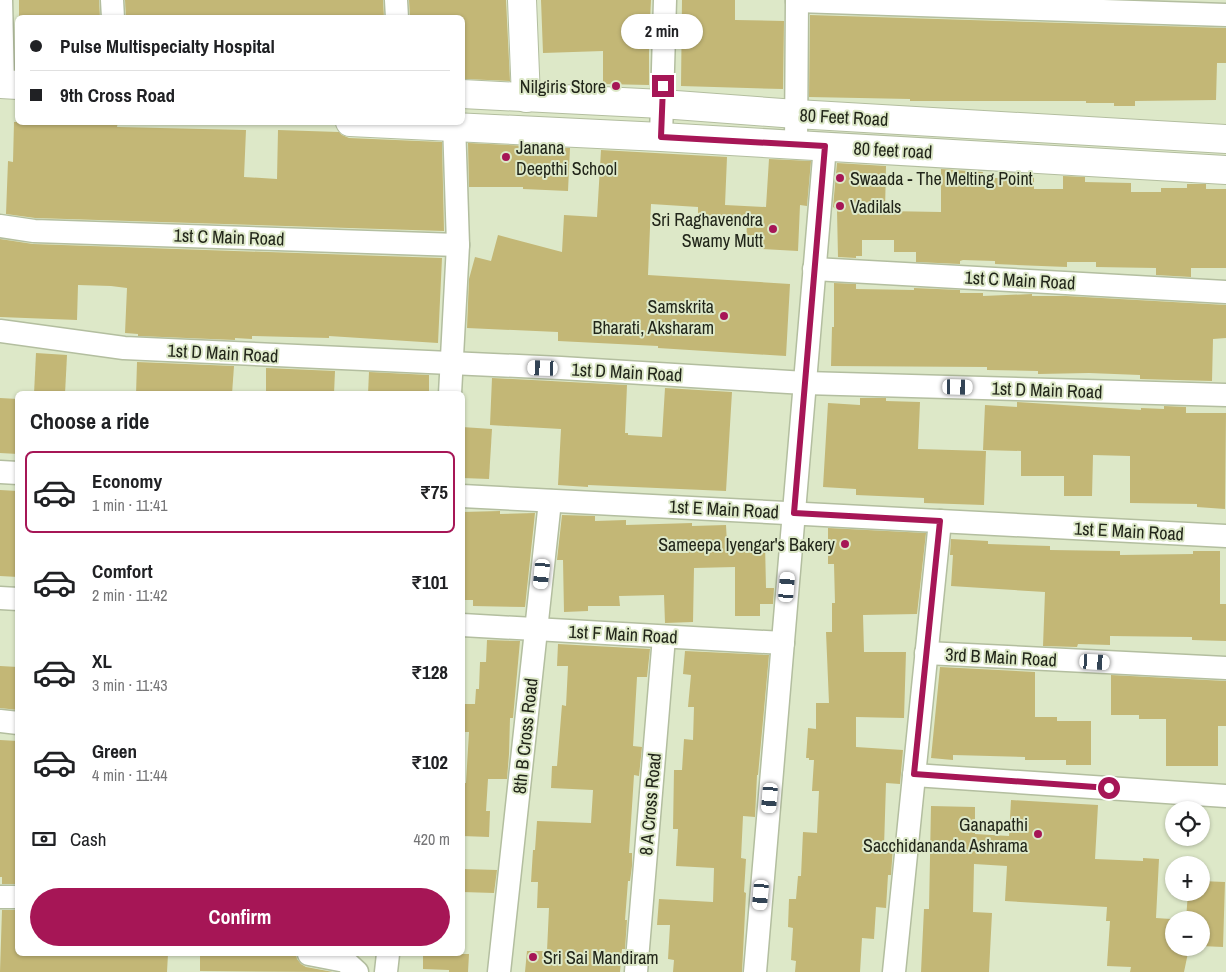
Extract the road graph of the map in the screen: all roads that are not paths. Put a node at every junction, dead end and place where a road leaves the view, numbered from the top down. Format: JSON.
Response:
{"nodes":[{"id":1,"x":1,"y":0,"type":"edge"},
{"id":2,"x":112,"y":0,"type":"edge"},
{"id":3,"x":396,"y":0,"type":"edge"},
{"id":4,"x":522,"y":0,"type":"edge"},
{"id":5,"x":665,"y":0,"type":"edge"},
{"id":6,"x":797,"y":1,"type":"edge"},
{"id":7,"x":1110,"y":6,"type":"edge"},
{"id":8,"x":113,"y":15,"type":"edge"},
{"id":9,"x":397,"y":15,"type":"edge"},
{"id":10,"x":1226,"y":15,"type":"edge"},
{"id":11,"x":7,"y":84,"type":"edge"},
{"id":12,"x":465,"y":94,"type":"edge"},
{"id":13,"x":526,"y":98,"type":"junction"},
{"id":14,"x":662,"y":104,"type":"junction"},
{"id":15,"x":796,"y":114,"type":"junction"},
{"id":16,"x":454,"y":125,"type":"edge"},
{"id":17,"x":661,"y":137,"type":"junction"},
{"id":18,"x":1226,"y":139,"type":"edge"},
{"id":19,"x":796,"y":145,"type":"junction"},
{"id":20,"x":825,"y":146,"type":"junction"},
{"id":21,"x":1226,"y":170,"type":"edge"},
{"id":22,"x":0,"y":226,"type":"edge"},
{"id":23,"x":458,"y":245,"type":"junction"},
{"id":24,"x":814,"y":269,"type":"junction"},
{"id":25,"x":1226,"y":292,"type":"edge"},
{"id":26,"x":0,"y":331,"type":"edge"},
{"id":27,"x":452,"y":364,"type":"junction"},
{"id":28,"x":805,"y":383,"type":"junction"},
{"id":29,"x":450,"y":391,"type":"edge"},
{"id":30,"x":1226,"y":394,"type":"edge"},
{"id":31,"x":0,"y":472,"type":"edge"},
{"id":32,"x":15,"y":473,"type":"edge"},
{"id":33,"x":465,"y":496,"type":"edge"},
{"id":34,"x":550,"y":500,"type":"junction"},
{"id":35,"x":794,"y":513,"type":"junction"},
{"id":36,"x":940,"y":521,"type":"junction"},
{"id":37,"x":1226,"y":536,"type":"edge"},
{"id":38,"x":0,"y":598,"type":"edge"},
{"id":39,"x":15,"y":599,"type":"edge"},
{"id":40,"x":465,"y":625,"type":"edge"},
{"id":41,"x":536,"y":629,"type":"junction"},
{"id":42,"x":664,"y":637,"type":"junction"},
{"id":43,"x":782,"y":643,"type":"junction"},
{"id":44,"x":926,"y":653,"type":"junction"},
{"id":45,"x":1226,"y":668,"type":"edge"},
{"id":46,"x":0,"y":721,"type":"edge"},
{"id":47,"x":15,"y":723,"type":"edge"},
{"id":48,"x":914,"y":774,"type":"junction"},
{"id":49,"x":1226,"y":796,"type":"edge"},
{"id":50,"x":0,"y":897,"type":"edge"},
{"id":51,"x":15,"y":897,"type":"edge"},
{"id":52,"x":319,"y":956,"type":"edge"},
{"id":53,"x":388,"y":956,"type":"edge"},
{"id":54,"x":357,"y":972,"type":"edge"},
{"id":55,"x":386,"y":972,"type":"edge"},
{"id":56,"x":499,"y":972,"type":"edge"},
{"id":57,"x":636,"y":972,"type":"edge"},
{"id":58,"x":755,"y":972,"type":"edge"},
{"id":59,"x":894,"y":972,"type":"edge"}],
"edges":[{"from":1,"to":11,"type":"street"},
{"from":2,"to":8,"type":"street"},
{"from":3,"to":9,"type":"street"},
{"from":4,"to":13,"type":"street"},
{"from":5,"to":14,"type":"street"},
{"from":6,"to":7,"type":"street"},
{"from":6,"to":15,"type":"street"},
{"from":7,"to":10,"type":"street"},
{"from":12,"to":13,"type":"street","name":"80 Feet Road"},
{"from":13,"to":14,"type":"street","name":"80 Feet Road"},
{"from":14,"to":15,"type":"street","name":"80 Feet Road"},
{"from":14,"to":17,"type":"street"},
{"from":15,"to":18,"type":"street","name":"80 Feet Road"},
{"from":15,"to":19,"type":"street"},
{"from":16,"to":17,"type":"street","name":"80 feet road"},
{"from":16,"to":23,"type":"street"},
{"from":17,"to":19,"type":"street","name":"80 feet road"},
{"from":19,"to":20,"type":"street","name":"80 feet road"},
{"from":20,"to":21,"type":"street","name":"80 feet road"},
{"from":20,"to":24,"type":"street"},
{"from":22,"to":23,"type":"street","name":"1st C Main Road"},
{"from":23,"to":27,"type":"street"},
{"from":24,"to":25,"type":"street","name":"1st C Main Road"},
{"from":24,"to":28,"type":"street"},
{"from":26,"to":27,"type":"street","name":"1st D Main Road"},
{"from":27,"to":28,"type":"street","name":"1st D Main Road"},
{"from":27,"to":29,"type":"street"},
{"from":28,"to":30,"type":"street","name":"1st D Main Road"},
{"from":28,"to":35,"type":"street"},
{"from":31,"to":32,"type":"street"},
{"from":33,"to":34,"type":"street","name":"1st E Main Road"},
{"from":34,"to":35,"type":"street","name":"1st E Main Road"},
{"from":34,"to":41,"type":"street","name":"8th B Cross Road"},
{"from":35,"to":36,"type":"street","name":"1st E Main Road"},
{"from":35,"to":43,"type":"street"},
{"from":36,"to":37,"type":"street","name":"1st E Main Road"},
{"from":36,"to":44,"type":"street"},
{"from":38,"to":39,"type":"street"},
{"from":40,"to":41,"type":"street","name":"1st F Main Road"},
{"from":41,"to":42,"type":"street","name":"1st F Main Road"},
{"from":41,"to":56,"type":"street","name":"8th B Cross Road"},
{"from":42,"to":43,"type":"street","name":"1st F Main Road"},
{"from":42,"to":57,"type":"street","name":"8 A Cross Road"},
{"from":43,"to":58,"type":"street"},
{"from":44,"to":45,"type":"street","name":"3rd B Main Road"},
{"from":44,"to":48,"type":"street"},
{"from":46,"to":47,"type":"street"},
{"from":48,"to":49,"type":"street"},
{"from":48,"to":59,"type":"street"},
{"from":50,"to":51,"type":"street"},
{"from":52,"to":54,"type":"street"},
{"from":53,"to":55,"type":"street"}]}
